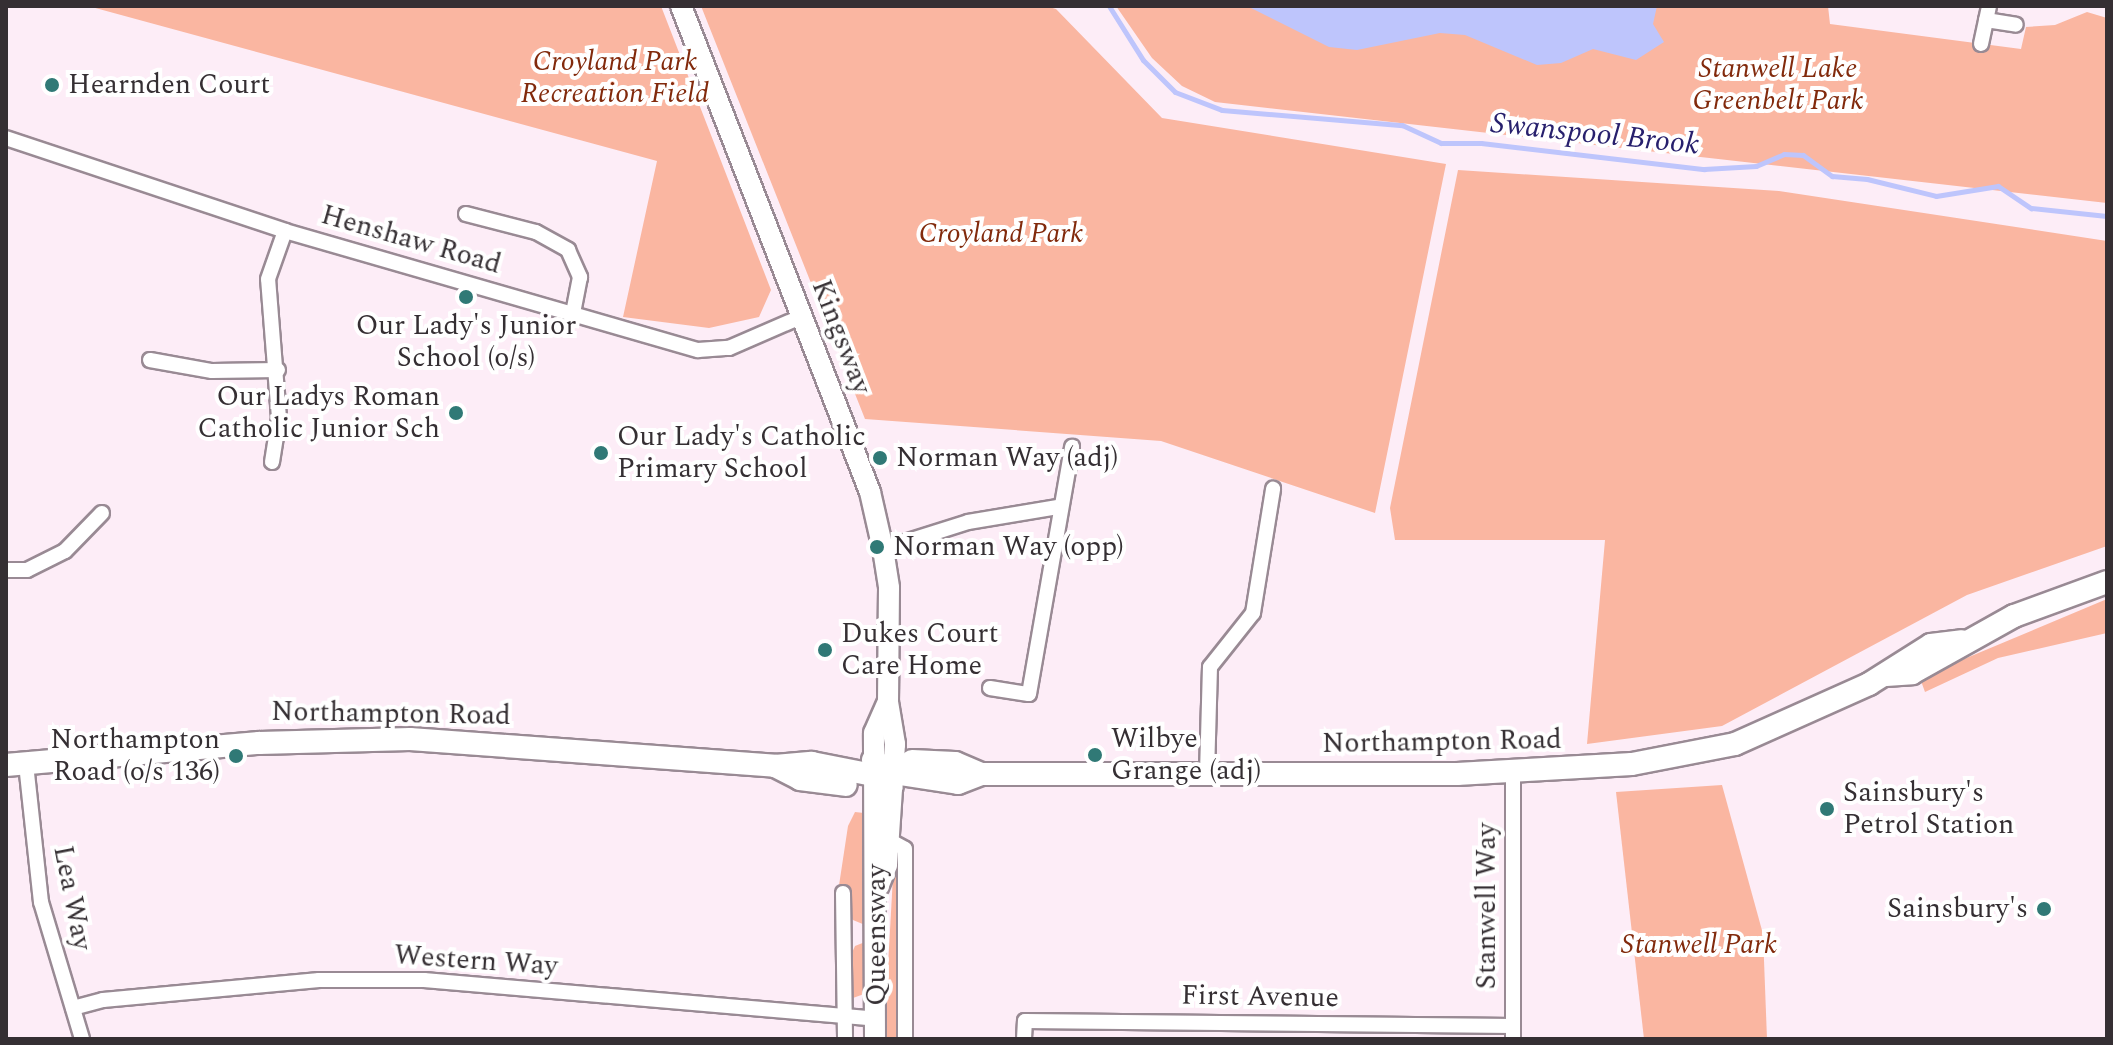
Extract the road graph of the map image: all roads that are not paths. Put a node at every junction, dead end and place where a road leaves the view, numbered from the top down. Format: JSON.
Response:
{"nodes":[{"id":1,"x":681,"y":6,"type":"edge"},
{"id":2,"x":1988,"y":13,"type":"edge"},
{"id":3,"x":2016,"y":25,"type":"dead end"},
{"id":4,"x":1981,"y":44,"type":"dead end"},
{"id":5,"x":6,"y":138,"type":"edge"},
{"id":6,"x":466,"y":214,"type":"dead end"},
{"id":7,"x":285,"y":231,"type":"junction"},
{"id":8,"x":573,"y":313,"type":"junction"},
{"id":9,"x":803,"y":316,"type":"junction"},
{"id":10,"x":150,"y":360,"type":"dead end"},
{"id":11,"x":278,"y":370,"type":"junction"},
{"id":12,"x":1072,"y":447,"type":"dead end"},
{"id":13,"x":272,"y":462,"type":"dead end"},
{"id":14,"x":1273,"y":489,"type":"dead end"},
{"id":15,"x":1058,"y":507,"type":"junction"},
{"id":16,"x":102,"y":513,"type":"dead end"},
{"id":17,"x":883,"y":549,"type":"junction"},
{"id":18,"x":6,"y":570,"type":"edge"},
{"id":19,"x":2107,"y":582,"type":"edge"},
{"id":20,"x":990,"y":688,"type":"dead end"},
{"id":21,"x":16,"y":764,"type":"edge"},
{"id":22,"x":775,"y":766,"type":"junction"},
{"id":23,"x":1513,"y":773,"type":"junction"},
{"id":24,"x":883,"y":774,"type":"junction"},
{"id":25,"x":981,"y":774,"type":"junction"},
{"id":26,"x":1207,"y":774,"type":"junction"},
{"id":27,"x":889,"y":840,"type":"junction"},
{"id":28,"x":878,"y":887,"type":"junction"},
{"id":29,"x":843,"y":893,"type":"dead end"},
{"id":30,"x":73,"y":1008,"type":"junction"},
{"id":31,"x":845,"y":1018,"type":"junction"},
{"id":32,"x":876,"y":1029,"type":"edge"},
{"id":33,"x":1513,"y":1032,"type":"edge"},
{"id":34,"x":82,"y":1039,"type":"edge"},
{"id":35,"x":845,"y":1039,"type":"edge"},
{"id":36,"x":905,"y":1039,"type":"edge"},
{"id":37,"x":1024,"y":1039,"type":"edge"}],
"edges":[{"from":1,"to":9,"type":"street","name":"Kingsway"},
{"from":2,"to":3,"type":"street"},
{"from":2,"to":4,"type":"street"},
{"from":5,"to":7,"type":"street","name":"Henshaw Road"},
{"from":6,"to":8,"type":"street"},
{"from":7,"to":8,"type":"street","name":"Henshaw Road"},
{"from":7,"to":11,"type":"street"},
{"from":8,"to":9,"type":"street","name":"Henshaw Road"},
{"from":9,"to":17,"type":"street","name":"Kingsway"},
{"from":10,"to":11,"type":"street"},
{"from":11,"to":13,"type":"street"},
{"from":12,"to":15,"type":"street"},
{"from":14,"to":26,"type":"street"},
{"from":15,"to":17,"type":"street"},
{"from":15,"to":20,"type":"street"},
{"from":16,"to":18,"type":"street"},
{"from":17,"to":24,"type":"street","name":"Kingsway"},
{"from":19,"to":23,"type":"main road","name":"Northampton Road"},
{"from":21,"to":22,"type":"main road","name":"Northampton Road"},
{"from":21,"to":30,"type":"street","name":"Lea Way"},
{"from":22,"to":24,"type":"main road","name":"Northampton Road"},
{"from":22,"to":24,"type":"main road","name":"Northampton Road"},
{"from":23,"to":26,"type":"main road","name":"Northampton Road"},
{"from":23,"to":33,"type":"street","name":"Stanwell Way"},
{"from":24,"to":25,"type":"main road","name":"Northampton Road"},
{"from":24,"to":25,"type":"main road","name":"Northampton Road"},
{"from":24,"to":27,"type":"street","name":"Queensway"},
{"from":24,"to":28,"type":"street","name":"Queensway"},
{"from":25,"to":26,"type":"main road","name":"Northampton Road"},
{"from":27,"to":28,"type":"street","name":"Queensway"},
{"from":27,"to":36,"type":"street","name":"Queensway"},
{"from":28,"to":32,"type":"street","name":"Queensway"},
{"from":29,"to":31,"type":"street"},
{"from":30,"to":31,"type":"street","name":"Western Way"},
{"from":30,"to":34,"type":"street","name":"Lea Way"},
{"from":31,"to":32,"type":"street","name":"Western Way"},
{"from":31,"to":35,"type":"street"},
{"from":33,"to":37,"type":"street","name":"First Avenue"}]}
